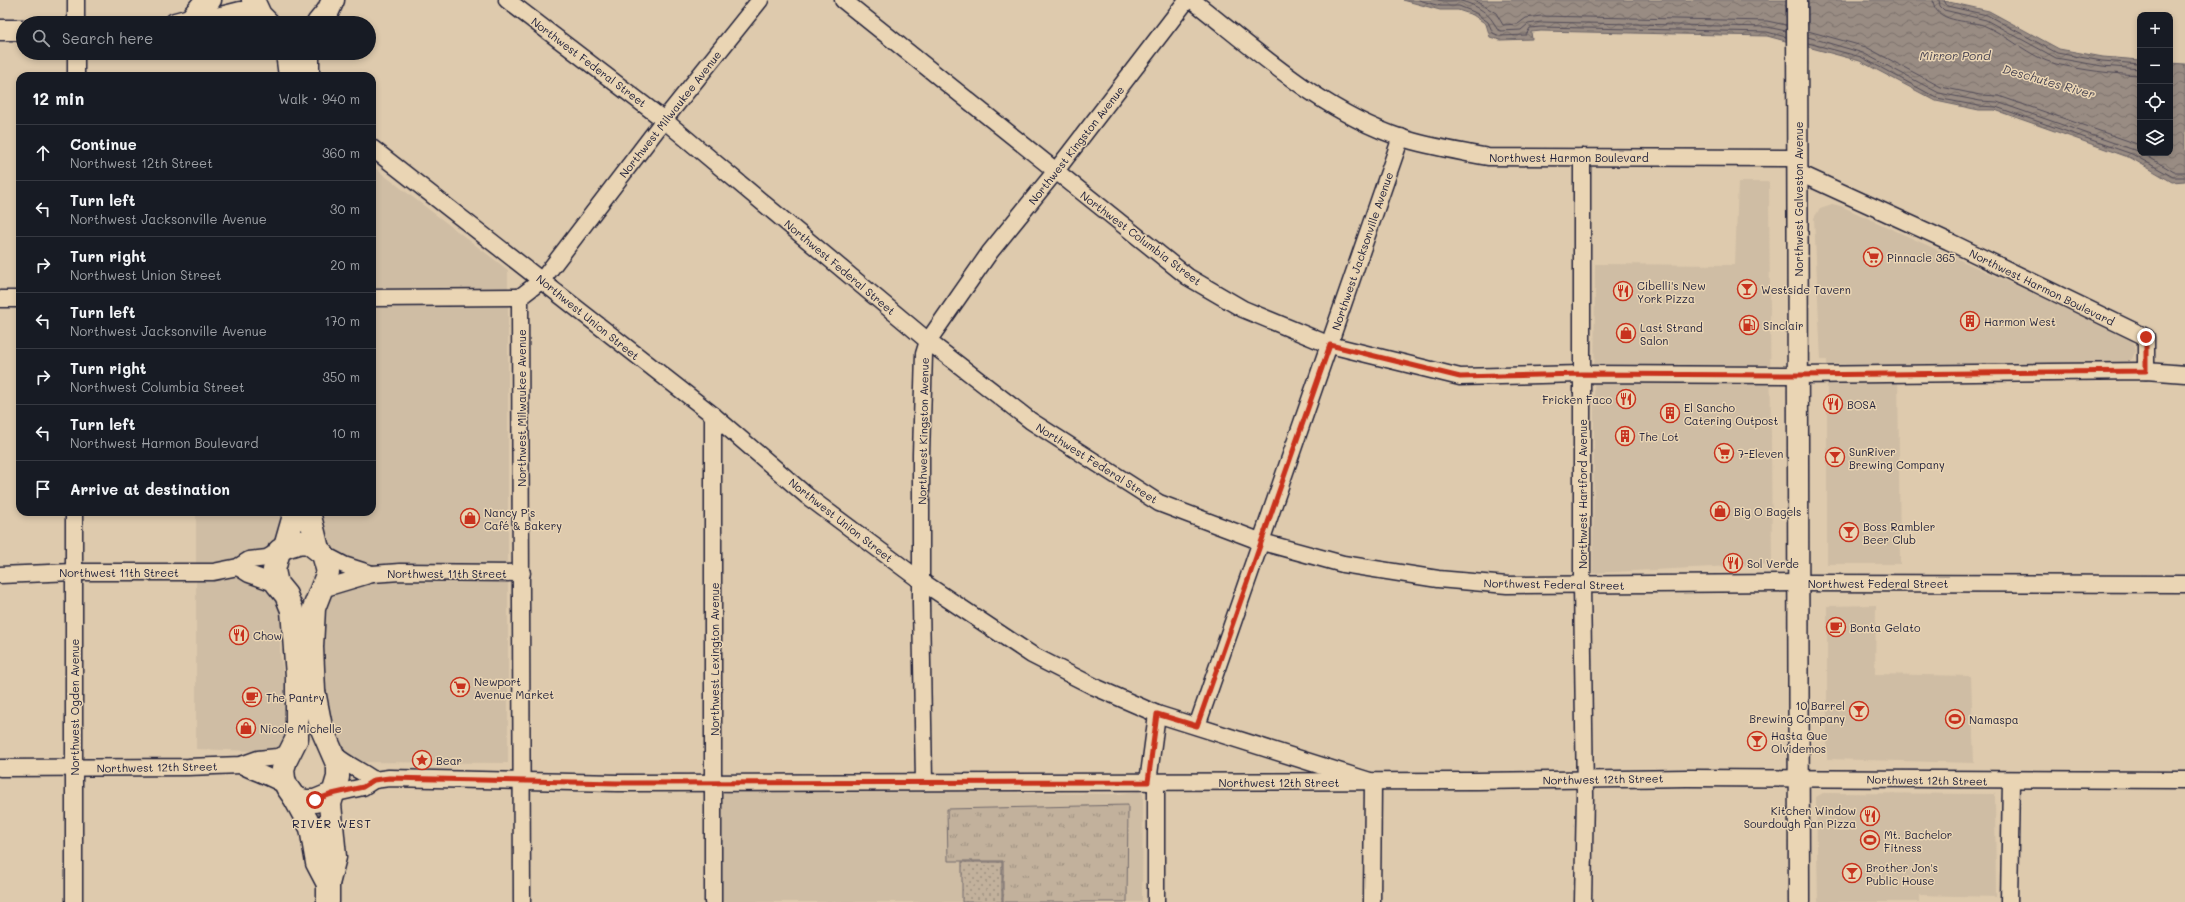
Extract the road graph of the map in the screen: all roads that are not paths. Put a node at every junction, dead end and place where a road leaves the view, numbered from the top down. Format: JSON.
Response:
{"nodes":[{"id":1,"x":76,"y":0,"type":"edge"},
{"id":2,"x":211,"y":0,"type":"edge"},
{"id":3,"x":333,"y":0,"type":"edge"},
{"id":4,"x":507,"y":0,"type":"edge"},
{"id":5,"x":760,"y":0,"type":"edge"},
{"id":6,"x":843,"y":0,"type":"edge"},
{"id":7,"x":1187,"y":0,"type":"edge"},
{"id":8,"x":1192,"y":0,"type":"edge"},
{"id":9,"x":1798,"y":0,"type":"edge"},
{"id":10,"x":260,"y":13,"type":"edge"},
{"id":11,"x":76,"y":16,"type":"edge"},
{"id":12,"x":188,"y":16,"type":"edge"},
{"id":13,"x":225,"y":16,"type":"edge"},
{"id":14,"x":324,"y":16,"type":"edge"},
{"id":15,"x":0,"y":30,"type":"edge"},
{"id":16,"x":16,"y":30,"type":"edge"},
{"id":17,"x":76,"y":60,"type":"edge"},
{"id":18,"x":288,"y":60,"type":"edge"},
{"id":19,"x":308,"y":60,"type":"edge"},
{"id":20,"x":76,"y":72,"type":"edge"},
{"id":21,"x":289,"y":72,"type":"edge"},
{"id":22,"x":308,"y":72,"type":"edge"},
{"id":23,"x":664,"y":120,"type":"junction"},
{"id":24,"x":1401,"y":137,"type":"junction"},
{"id":25,"x":376,"y":151,"type":"edge"},
{"id":26,"x":1582,"y":157,"type":"junction"},
{"id":27,"x":1798,"y":165,"type":"junction"},
{"id":28,"x":1055,"y":172,"type":"junction"},
{"id":29,"x":542,"y":280,"type":"junction"},
{"id":30,"x":520,"y":297,"type":"junction"},
{"id":31,"x":376,"y":298,"type":"edge"},
{"id":32,"x":0,"y":299,"type":"edge"},
{"id":33,"x":16,"y":299,"type":"edge"},
{"id":34,"x":928,"y":341,"type":"junction"},
{"id":35,"x":1330,"y":345,"type":"junction"},
{"id":36,"x":2146,"y":371,"type":"junction"},
{"id":37,"x":1582,"y":374,"type":"junction"},
{"id":38,"x":2185,"y":374,"type":"edge"},
{"id":39,"x":1799,"y":375,"type":"junction"},
{"id":40,"x":713,"y":415,"type":"junction"},
{"id":41,"x":74,"y":516,"type":"edge"},
{"id":42,"x":294,"y":516,"type":"edge"},
{"id":43,"x":310,"y":516,"type":"edge"},
{"id":44,"x":1262,"y":542,"type":"junction"},
{"id":45,"x":282,"y":549,"type":"junction"},
{"id":46,"x":320,"y":551,"type":"junction"},
{"id":47,"x":238,"y":567,"type":"junction"},
{"id":48,"x":74,"y":572,"type":"junction"},
{"id":49,"x":522,"y":572,"type":"junction"},
{"id":50,"x":372,"y":574,"type":"junction"},
{"id":51,"x":0,"y":575,"type":"edge"},
{"id":52,"x":921,"y":581,"type":"junction"},
{"id":53,"x":1798,"y":583,"type":"junction"},
{"id":54,"x":2185,"y":584,"type":"edge"},
{"id":55,"x":1582,"y":585,"type":"junction"},
{"id":56,"x":282,"y":590,"type":"junction"},
{"id":57,"x":320,"y":592,"type":"junction"},
{"id":58,"x":1157,"y":714,"type":"junction"},
{"id":59,"x":1197,"y":726,"type":"junction"},
{"id":60,"x":292,"y":750,"type":"junction"},
{"id":61,"x":331,"y":750,"type":"junction"},
{"id":62,"x":242,"y":765,"type":"junction"},
{"id":63,"x":0,"y":768,"type":"edge"},
{"id":64,"x":73,"y":768,"type":"junction"},
{"id":65,"x":1584,"y":778,"type":"junction"},
{"id":66,"x":1798,"y":778,"type":"junction"},
{"id":67,"x":374,"y":780,"type":"junction"},
{"id":68,"x":2185,"y":780,"type":"edge"},
{"id":69,"x":522,"y":781,"type":"junction"},
{"id":70,"x":2011,"y":781,"type":"junction"},
{"id":71,"x":924,"y":782,"type":"junction"},
{"id":72,"x":1152,"y":782,"type":"junction"},
{"id":73,"x":1373,"y":782,"type":"junction"},
{"id":74,"x":714,"y":783,"type":"junction"},
{"id":75,"x":290,"y":792,"type":"junction"},
{"id":76,"x":332,"y":794,"type":"junction"},
{"id":77,"x":328,"y":893,"type":"edge"},
{"id":78,"x":74,"y":902,"type":"edge"},
{"id":79,"x":522,"y":902,"type":"edge"},
{"id":80,"x":713,"y":902,"type":"edge"},
{"id":81,"x":1156,"y":902,"type":"edge"},
{"id":82,"x":1372,"y":902,"type":"edge"},
{"id":83,"x":1583,"y":902,"type":"edge"},
{"id":84,"x":1799,"y":902,"type":"edge"},
{"id":85,"x":2009,"y":902,"type":"edge"}],
"edges":[{"from":1,"to":11,"type":"street"},
{"from":2,"to":12,"type":"street"},
{"from":3,"to":14,"type":"main road"},
{"from":4,"to":23,"type":"street","name":"Northwest Federal Street"},
{"from":5,"to":23,"type":"street","name":"Northwest Milwaukee Avenue"},
{"from":6,"to":28,"type":"street","name":"Northwest Columbia Street"},
{"from":7,"to":28,"type":"street","name":"Northwest Kingston Avenue"},
{"from":8,"to":24,"type":"street","name":"Northwest Harmon Boulevard"},
{"from":9,"to":27,"type":"street","name":"Northwest Galveston Avenue"},
{"from":10,"to":13,"type":"street"},
{"from":15,"to":16,"type":"street"},
{"from":17,"to":20,"type":"street"},
{"from":18,"to":21,"type":"main road"},
{"from":19,"to":22,"type":"main road"},
{"from":23,"to":29,"type":"street","name":"Northwest Milwaukee Avenue"},
{"from":23,"to":34,"type":"street","name":"Northwest Federal Street"},
{"from":24,"to":26,"type":"street","name":"Northwest Harmon Boulevard"},
{"from":24,"to":35,"type":"street","name":"Northwest Jacksonville Avenue"},
{"from":25,"to":29,"type":"street","name":"Northwest Union Street"},
{"from":26,"to":27,"type":"street","name":"Northwest Harmon Boulevard"},
{"from":26,"to":37,"type":"street","name":"Northwest Hartford Avenue"},
{"from":27,"to":36,"type":"street","name":"Northwest Harmon Boulevard"},
{"from":27,"to":39,"type":"street","name":"Northwest Galveston Avenue"},
{"from":28,"to":34,"type":"street","name":"Northwest Kingston Avenue"},
{"from":28,"to":35,"type":"street","name":"Northwest Columbia Street"},
{"from":29,"to":30,"type":"street","name":"Northwest Milwaukee Avenue"},
{"from":29,"to":40,"type":"street","name":"Northwest Union Street"},
{"from":30,"to":31,"type":"street"},
{"from":30,"to":49,"type":"street","name":"Northwest Milwaukee Avenue"},
{"from":32,"to":33,"type":"street"},
{"from":34,"to":44,"type":"street","name":"Northwest Federal Street"},
{"from":34,"to":52,"type":"street","name":"Northwest Kingston Avenue"},
{"from":35,"to":37,"type":"street","name":"Northwest Columbia Street"},
{"from":35,"to":44,"type":"street","name":"Northwest Jacksonville Avenue"},
{"from":36,"to":38,"type":"street","name":"Northwest Columbia Street"},
{"from":36,"to":39,"type":"street","name":"Northwest Columbia Street"},
{"from":37,"to":39,"type":"street","name":"Northwest Columbia Street"},
{"from":37,"to":55,"type":"street","name":"Northwest Hartford Avenue"},
{"from":39,"to":53,"type":"street","name":"Northwest Galveston Avenue"},
{"from":40,"to":52,"type":"street","name":"Northwest Union Street"},
{"from":40,"to":74,"type":"street","name":"Northwest Lexington Avenue"},
{"from":41,"to":48,"type":"street","name":"Northwest Ogden Avenue"},
{"from":42,"to":45,"type":"main road"},
{"from":43,"to":46,"type":"main road"},
{"from":44,"to":55,"type":"street","name":"Northwest Federal Street"},
{"from":44,"to":59,"type":"street","name":"Northwest Jacksonville Avenue"},
{"from":45,"to":46,"type":"main road"},
{"from":45,"to":47,"type":"street","name":"Northwest 11th Street"},
{"from":45,"to":56,"type":"main road"},
{"from":46,"to":50,"type":"street","name":"Northwest 11th Street"},
{"from":46,"to":57,"type":"main road"},
{"from":47,"to":48,"type":"street","name":"Northwest 11th Street"},
{"from":47,"to":56,"type":"street"},
{"from":48,"to":51,"type":"street","name":"Northwest 11th Street"},
{"from":48,"to":64,"type":"street","name":"Northwest Ogden Avenue"},
{"from":49,"to":50,"type":"street","name":"Northwest 11th Street"},
{"from":49,"to":69,"type":"street","name":"Northwest Milwaukee Avenue"},
{"from":50,"to":57,"type":"street","name":"Northwest 11th Street"},
{"from":52,"to":58,"type":"street","name":"Northwest Union Street"},
{"from":52,"to":71,"type":"street","name":"Northwest Kingston Avenue"},
{"from":53,"to":54,"type":"street","name":"Northwest Federal Street"},
{"from":53,"to":55,"type":"street","name":"Northwest Federal Street"},
{"from":53,"to":66,"type":"street","name":"Northwest Galveston Avenue"},
{"from":55,"to":65,"type":"street","name":"Northwest Hartford Avenue"},
{"from":56,"to":60,"type":"main road"},
{"from":57,"to":61,"type":"main road"},
{"from":58,"to":59,"type":"street","name":"Northwest Union Street"},
{"from":58,"to":72,"type":"street"},
{"from":59,"to":73,"type":"street","name":"Northwest Union Street"},
{"from":60,"to":62,"type":"street","name":"Northwest 12th Street"},
{"from":60,"to":75,"type":"main road"},
{"from":61,"to":67,"type":"street"},
{"from":61,"to":76,"type":"main road"},
{"from":62,"to":64,"type":"street","name":"Northwest 12th Street"},
{"from":62,"to":75,"type":"street","name":"Northwest 12th Street"},
{"from":63,"to":64,"type":"street","name":"Northwest 12th Street"},
{"from":64,"to":78,"type":"street","name":"Northwest Ogden Avenue"},
{"from":65,"to":66,"type":"street","name":"Northwest 12th Street"},
{"from":65,"to":73,"type":"street","name":"Northwest 12th Street"},
{"from":65,"to":83,"type":"street","name":"Northwest Hartford Avenue"},
{"from":66,"to":70,"type":"street","name":"Northwest 12th Street"},
{"from":66,"to":84,"type":"street","name":"Northwest Galveston Avenue"},
{"from":67,"to":69,"type":"street","name":"Northwest 12th Street"},
{"from":67,"to":76,"type":"street","name":"Northwest 12th Street"},
{"from":68,"to":70,"type":"street","name":"Northwest 12th Street"},
{"from":69,"to":74,"type":"street","name":"Northwest 12th Street"},
{"from":69,"to":79,"type":"street","name":"Northwest Milwaukee Avenue"},
{"from":70,"to":85,"type":"street"},
{"from":71,"to":72,"type":"street","name":"Northwest 12th Street"},
{"from":71,"to":74,"type":"street","name":"Northwest 12th Street"},
{"from":72,"to":73,"type":"street","name":"Northwest 12th Street"},
{"from":72,"to":81,"type":"street"},
{"from":73,"to":82,"type":"street"},
{"from":74,"to":80,"type":"street","name":"Northwest Lexington Avenue"},
{"from":75,"to":76,"type":"main road"},
{"from":75,"to":77,"type":"main road"},
{"from":76,"to":77,"type":"main road"}]}
